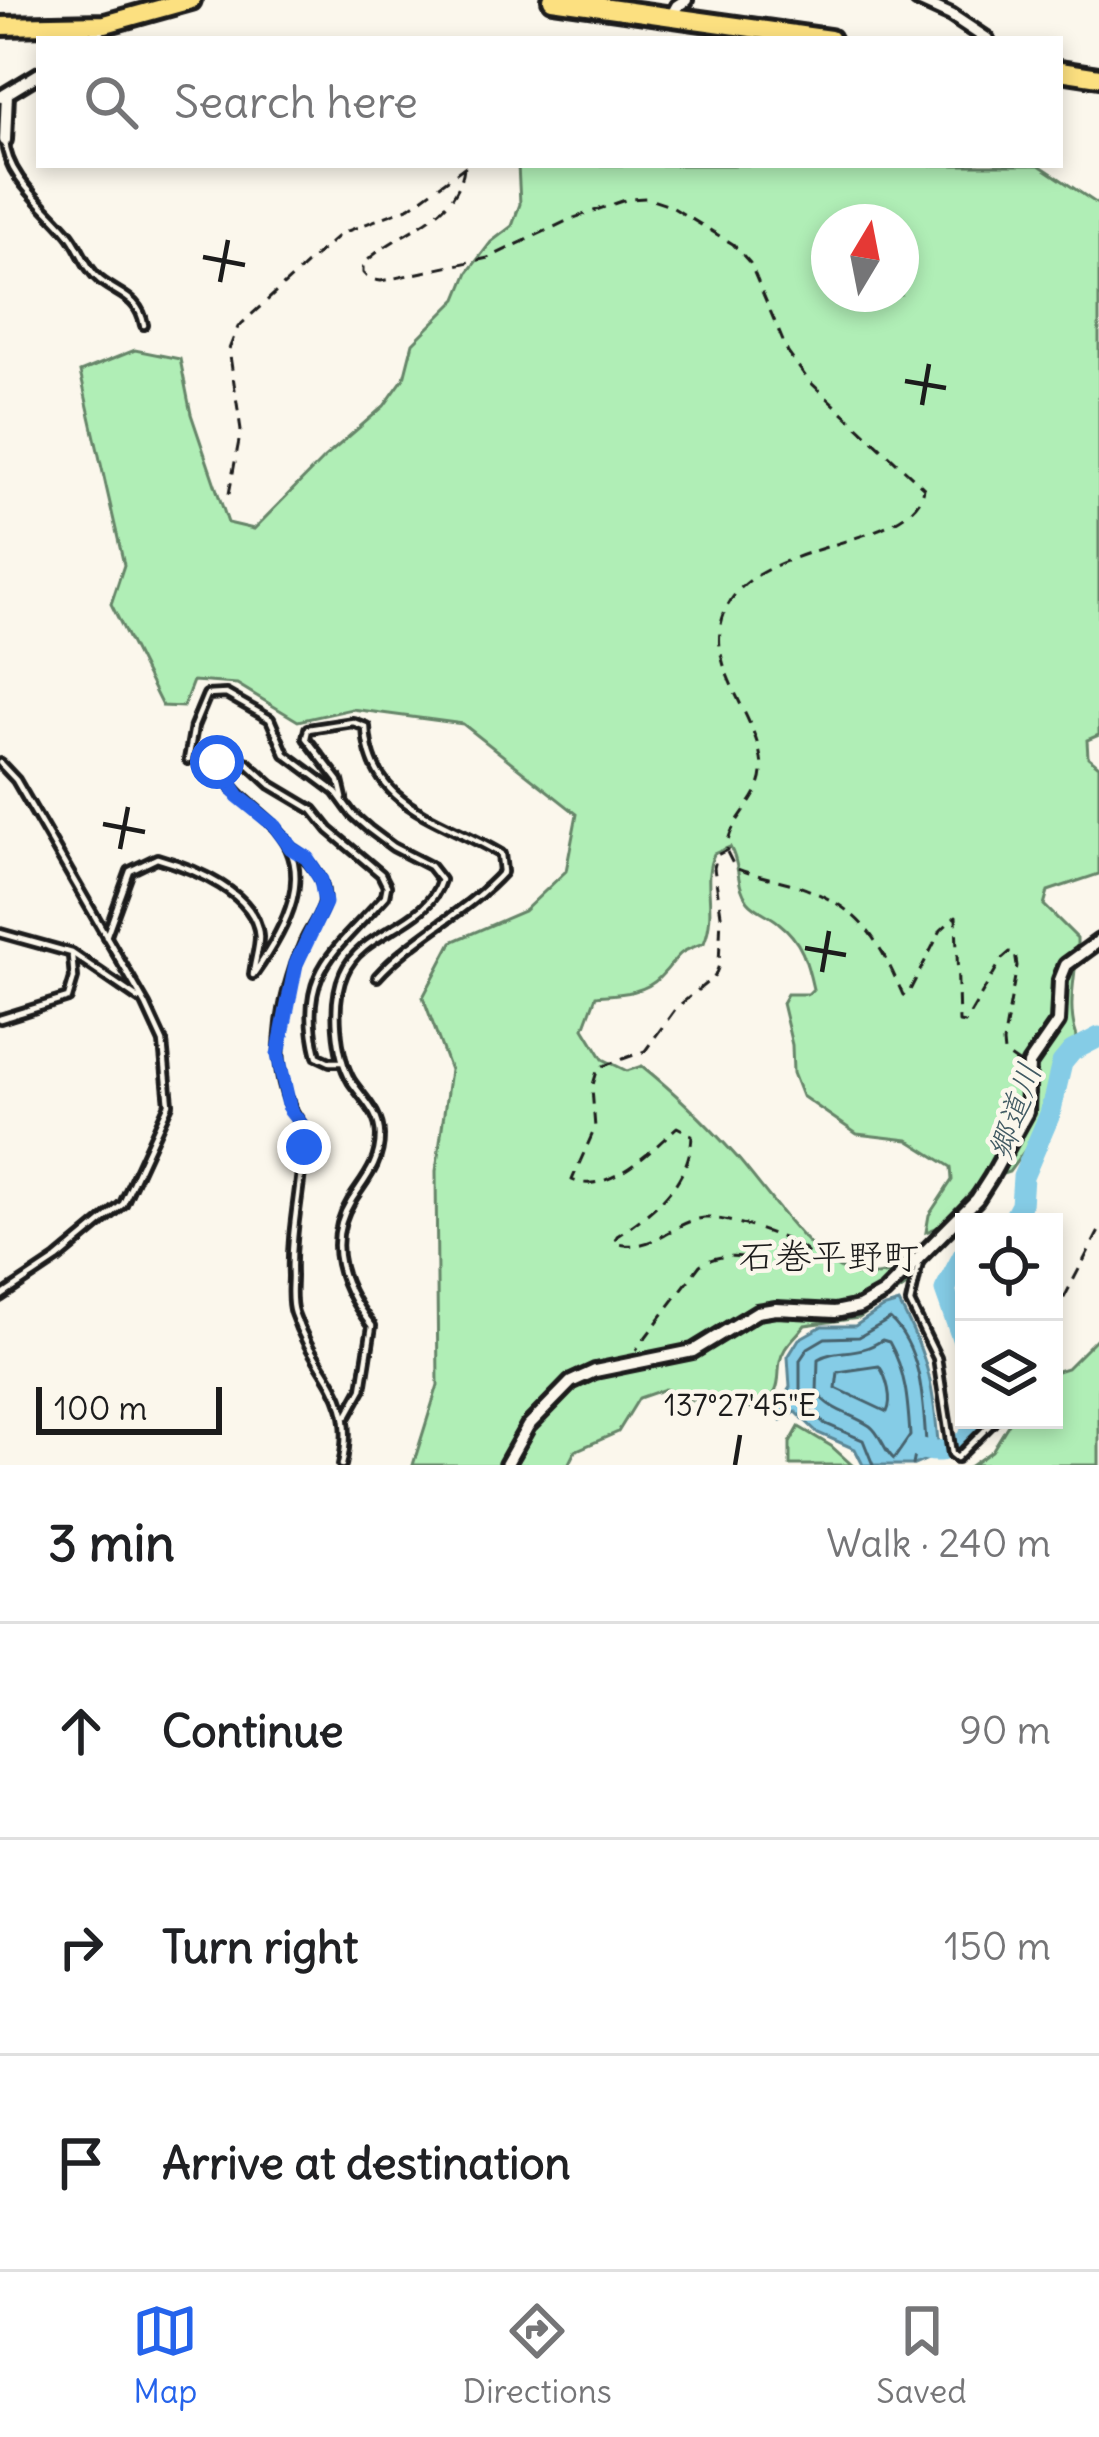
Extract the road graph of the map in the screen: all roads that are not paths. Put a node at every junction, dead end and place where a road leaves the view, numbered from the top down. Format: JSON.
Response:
{"nodes":[{"id":1,"x":191,"y":0,"type":"edge"},
{"id":2,"x":552,"y":0,"type":"edge"},
{"id":3,"x":686,"y":0,"type":"edge"},
{"id":4,"x":918,"y":0,"type":"edge"},
{"id":5,"x":671,"y":17,"type":"junction"},
{"id":6,"x":105,"y":24,"type":"junction"},
{"id":7,"x":0,"y":26,"type":"edge"},
{"id":8,"x":95,"y":36,"type":"edge"},
{"id":9,"x":808,"y":36,"type":"edge"},
{"id":10,"x":982,"y":36,"type":"edge"},
{"id":11,"x":1063,"y":71,"type":"edge"},
{"id":12,"x":36,"y":76,"type":"edge"},
{"id":13,"x":1099,"y":77,"type":"edge"},
{"id":14,"x":3,"y":96,"type":"edge"},
{"id":15,"x":5,"y":140,"type":"joint"},
{"id":16,"x":144,"y":325,"type":"dead end"},
{"id":17,"x":188,"y":760,"type":"dead end"},
{"id":18,"x":0,"y":763,"type":"edge"},
{"id":19,"x":344,"y":803,"type":"junction"},
{"id":20,"x":291,"y":848,"type":"junction"},
{"id":21,"x":0,"y":933,"type":"edge"},
{"id":22,"x":106,"y":937,"type":"junction"},
{"id":23,"x":1099,"y":941,"type":"edge"},
{"id":24,"x":72,"y":953,"type":"junction"},
{"id":25,"x":377,"y":977,"type":"dead end"},
{"id":26,"x":146,"y":1005,"type":"junction"},
{"id":27,"x":0,"y":1019,"type":"edge"},
{"id":28,"x":343,"y":1062,"type":"junction"},
{"id":29,"x":920,"y":1258,"type":"junction"},
{"id":30,"x":0,"y":1297,"type":"edge"},
{"id":31,"x":346,"y":1416,"type":"junction"},
{"id":32,"x":986,"y":1429,"type":"edge"},
{"id":33,"x":342,"y":1465,"type":"edge"},
{"id":34,"x":506,"y":1465,"type":"edge"}],
"edges":[{"from":1,"to":6,"type":"main road"},
{"from":2,"to":5,"type":"main road"},
{"from":3,"to":5,"type":"street"},
{"from":4,"to":10,"type":"street"},
{"from":5,"to":9,"type":"main road"},
{"from":6,"to":7,"type":"main road"},
{"from":6,"to":8,"type":"street"},
{"from":11,"to":13,"type":"main road"},
{"from":12,"to":14,"type":"street"},
{"from":14,"to":15,"type":"street"},
{"from":15,"to":16,"type":"lane"},
{"from":17,"to":19,"type":"lane"},
{"from":18,"to":22,"type":"lane"},
{"from":19,"to":25,"type":"lane"},
{"from":19,"to":28,"type":"lane"},
{"from":20,"to":22,"type":"lane"},
{"from":20,"to":28,"type":"lane"},
{"from":20,"to":31,"type":"lane"},
{"from":21,"to":24,"type":"lane"},
{"from":22,"to":26,"type":"lane"},
{"from":23,"to":29,"type":"street"},
{"from":24,"to":26,"type":"lane"},
{"from":24,"to":27,"type":"lane"},
{"from":26,"to":30,"type":"lane"},
{"from":28,"to":31,"type":"lane"},
{"from":29,"to":32,"type":"lane"},
{"from":29,"to":34,"type":"street"},
{"from":31,"to":33,"type":"lane"}]}
